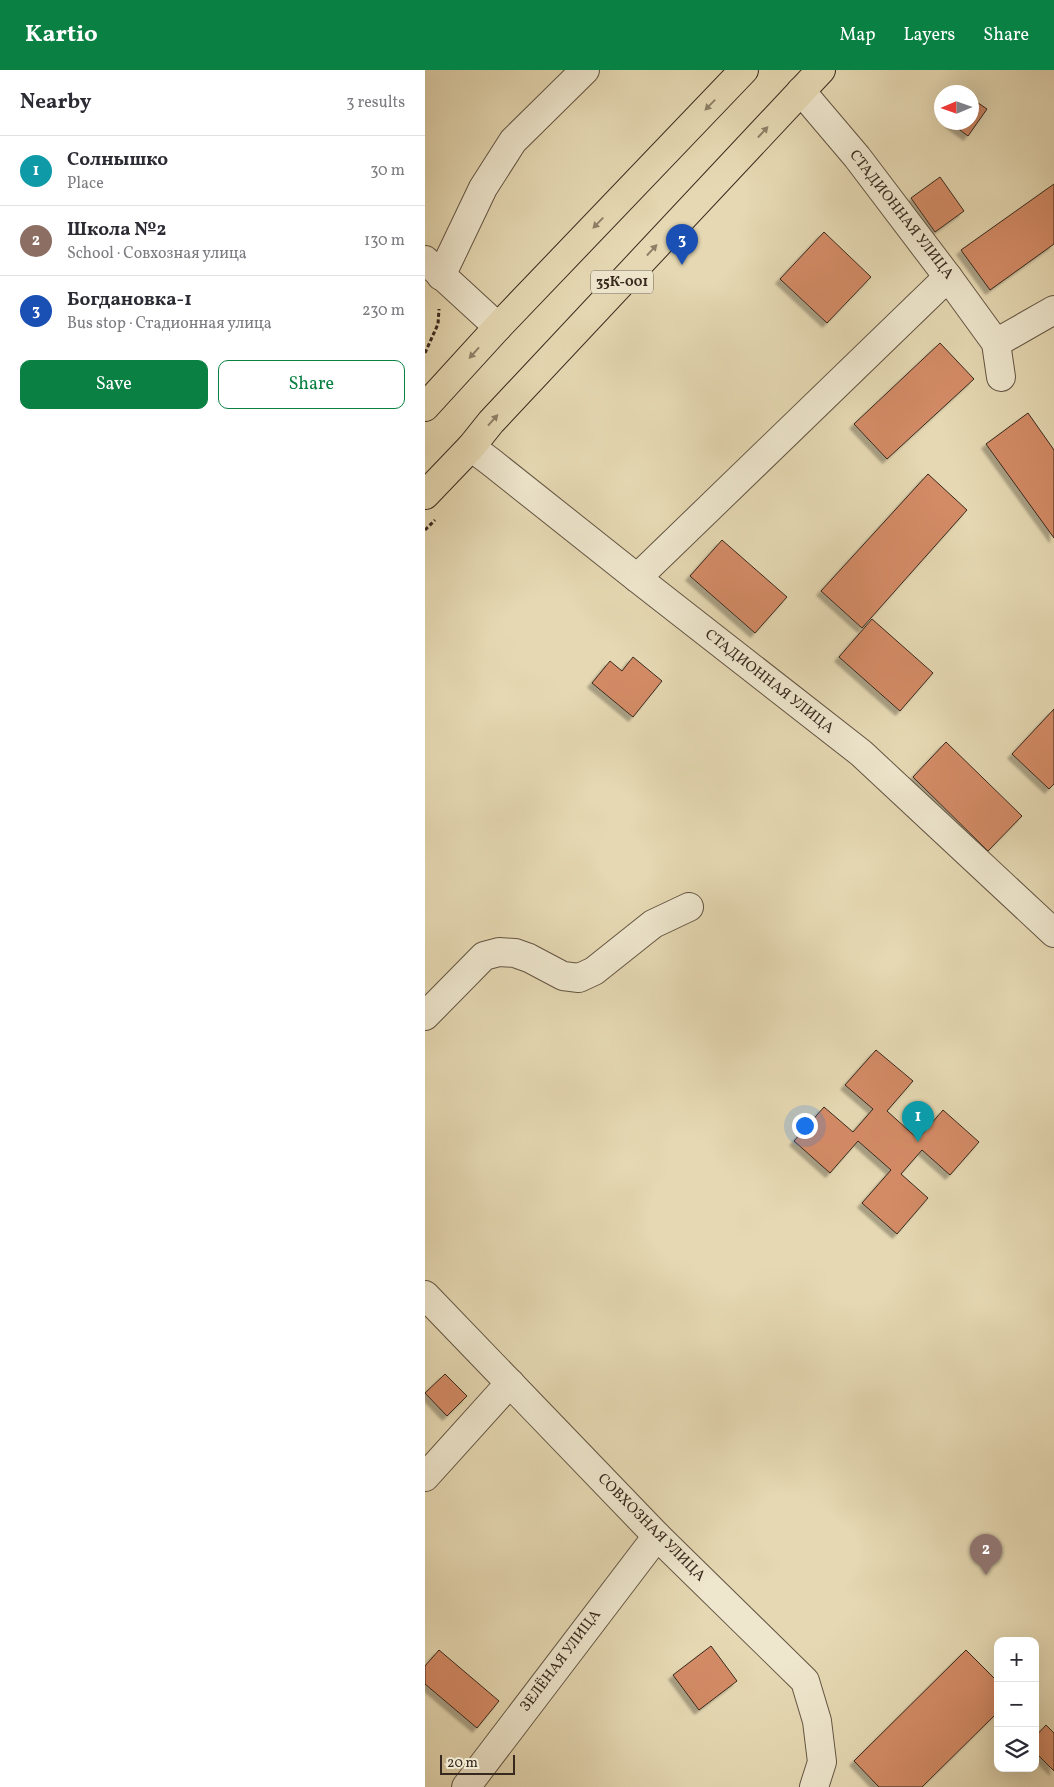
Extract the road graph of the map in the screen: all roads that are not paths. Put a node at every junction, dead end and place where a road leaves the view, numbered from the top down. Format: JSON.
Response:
{"nodes":[{"id":1,"x":585,"y":70,"type":"edge"},
{"id":2,"x":744,"y":70,"type":"edge"},
{"id":3,"x":821,"y":70,"type":"edge"},
{"id":4,"x":801,"y":91,"type":"junction"},
{"id":5,"x":433,"y":268,"type":"edge"},
{"id":6,"x":949,"y":276,"type":"junction"},
{"id":7,"x":1054,"y":310,"type":"edge"},
{"id":8,"x":498,"y":327,"type":"junction"},
{"id":9,"x":996,"y":343,"type":"junction"},
{"id":10,"x":1001,"y":377,"type":"dead end"},
{"id":11,"x":425,"y":407,"type":"edge"},
{"id":12,"x":471,"y":447,"type":"junction"},
{"id":13,"x":425,"y":495,"type":"edge"},
{"id":14,"x":637,"y":578,"type":"junction"},
{"id":15,"x":689,"y":907,"type":"dead end"},
{"id":16,"x":1054,"y":933,"type":"edge"},
{"id":17,"x":425,"y":1016,"type":"edge"},
{"id":18,"x":425,"y":1295,"type":"edge"},
{"id":19,"x":510,"y":1383,"type":"junction"},
{"id":20,"x":425,"y":1477,"type":"edge"},
{"id":21,"x":657,"y":1536,"type":"junction"},
{"id":22,"x":466,"y":1787,"type":"edge"},
{"id":23,"x":814,"y":1787,"type":"edge"}],
"edges":[{"from":1,"to":5,"type":"street"},
{"from":2,"to":8,"type":"main road","one_way":true},
{"from":3,"to":4,"type":"main road","number":"35К-001"},
{"from":4,"to":6,"type":"street","name":"СТАДИОННАЯ УЛИЦА"},
{"from":12,"to":4,"type":"main road","number":"35К-001","one_way":true},
{"from":5,"to":8,"type":"street"},
{"from":6,"to":9,"type":"street","name":"СТАДИОННАЯ УЛИЦА"},
{"from":6,"to":14,"type":"street"},
{"from":7,"to":9,"type":"street"},
{"from":8,"to":11,"type":"main road","one_way":true},
{"from":9,"to":10,"type":"street","name":"СТАДИОННАЯ УЛИЦА"},
{"from":12,"to":13,"type":"main road","number":"35К-001"},
{"from":12,"to":14,"type":"street","name":"СТАДИОННАЯ УЛИЦА"},
{"from":14,"to":16,"type":"street","name":"СТАДИОННАЯ УЛИЦА"},
{"from":15,"to":17,"type":"street"},
{"from":18,"to":19,"type":"street","name":"СОВХОЗНАЯ УЛИЦА"},
{"from":19,"to":20,"type":"street"},
{"from":19,"to":21,"type":"street","name":"СОВХОЗНАЯ УЛИЦА"},
{"from":21,"to":22,"type":"street","name":"ЗЕЛЁНАЯ УЛИЦА"},
{"from":21,"to":23,"type":"street","name":"СОВХОЗНАЯ УЛИЦА"}]}
